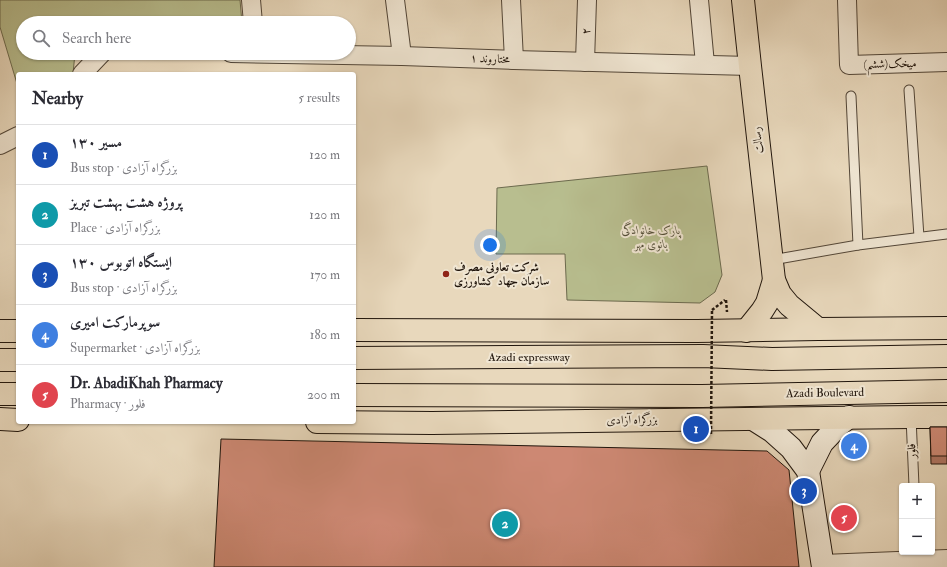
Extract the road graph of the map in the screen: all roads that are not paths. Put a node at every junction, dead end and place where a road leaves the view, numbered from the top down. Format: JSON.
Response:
{"nodes":[{"id":1,"x":251,"y":0,"type":"edge"},
{"id":2,"x":395,"y":0,"type":"edge"},
{"id":3,"x":511,"y":0,"type":"edge"},
{"id":4,"x":587,"y":0,"type":"edge"},
{"id":5,"x":699,"y":0,"type":"edge"},
{"id":6,"x":743,"y":0,"type":"edge"},
{"id":7,"x":847,"y":0,"type":"edge"},
{"id":8,"x":252,"y":16,"type":"edge"},
{"id":9,"x":356,"y":55,"type":"edge"},
{"id":10,"x":402,"y":56,"type":"junction"},
{"id":11,"x":95,"y":60,"type":"edge"},
{"id":12,"x":514,"y":60,"type":"junction"},
{"id":13,"x":585,"y":62,"type":"junction"},
{"id":14,"x":947,"y":62,"type":"edge"},
{"id":15,"x":705,"y":64,"type":"junction"},
{"id":16,"x":750,"y":66,"type":"junction"},
{"id":17,"x":84,"y":72,"type":"edge"},
{"id":18,"x":909,"y":90,"type":"dead end"},
{"id":19,"x":851,"y":96,"type":"dead end"},
{"id":20,"x":16,"y":137,"type":"edge"},
{"id":21,"x":0,"y":145,"type":"edge"},
{"id":22,"x":947,"y":234,"type":"edge"},
{"id":23,"x":919,"y":237,"type":"junction"},
{"id":24,"x":858,"y":245,"type":"junction"},
{"id":25,"x":773,"y":270,"type":"junction"},
{"id":26,"x":947,"y":328,"type":"edge"},
{"id":27,"x":818,"y":329,"type":"junction"},
{"id":28,"x":894,"y":329,"type":"junction"},
{"id":29,"x":356,"y":330,"type":"edge"},
{"id":30,"x":746,"y":330,"type":"junction"},
{"id":31,"x":0,"y":331,"type":"edge"},
{"id":32,"x":16,"y":331,"type":"edge"},
{"id":33,"x":947,"y":350,"type":"edge"},
{"id":34,"x":947,"y":356,"type":"edge"},
{"id":35,"x":356,"y":358,"type":"edge"},
{"id":36,"x":0,"y":360,"type":"edge"},
{"id":37,"x":16,"y":360,"type":"edge"},
{"id":38,"x":947,"y":391,"type":"edge"},
{"id":39,"x":865,"y":392,"type":"junction"},
{"id":40,"x":0,"y":394,"type":"edge"},
{"id":41,"x":16,"y":394,"type":"edge"},
{"id":42,"x":356,"y":395,"type":"edge"},
{"id":43,"x":911,"y":416,"type":"junction"},
{"id":44,"x":849,"y":417,"type":"junction"},
{"id":45,"x":947,"y":417,"type":"edge"},
{"id":46,"x":805,"y":418,"type":"junction"},
{"id":47,"x":753,"y":419,"type":"junction"},
{"id":48,"x":0,"y":420,"type":"edge"},
{"id":49,"x":16,"y":420,"type":"edge"},
{"id":50,"x":356,"y":422,"type":"edge"},
{"id":51,"x":808,"y":471,"type":"junction"},
{"id":52,"x":914,"y":483,"type":"edge"},
{"id":53,"x":947,"y":559,"type":"edge"},
{"id":54,"x":917,"y":560,"type":"edge"},
{"id":55,"x":823,"y":565,"type":"edge"}],
"edges":[{"from":1,"to":8,"type":"street"},
{"from":2,"to":10,"type":"street"},
{"from":3,"to":12,"type":"street"},
{"from":4,"to":13,"type":"street","name":"۲"},
{"from":5,"to":15,"type":"street"},
{"from":6,"to":16,"type":"main road","name":"رسالت"},
{"from":7,"to":14,"type":"street","name":"میخک(ششم)"},
{"from":9,"to":10,"type":"street","name":"مختاروند ۱"},
{"from":10,"to":12,"type":"street","name":"مختاروند ۱"},
{"from":11,"to":17,"type":"street"},
{"from":12,"to":13,"type":"street","name":"مختاروند ۱"},
{"from":13,"to":15,"type":"street","name":"مختاروند ۱"},
{"from":15,"to":16,"type":"street","name":"مختاروند ۱"},
{"from":16,"to":25,"type":"main road","name":"رسالت"},
{"from":18,"to":23,"type":"lane"},
{"from":19,"to":24,"type":"lane"},
{"from":20,"to":21,"type":"street"},
{"from":22,"to":23,"type":"lane"},
{"from":23,"to":24,"type":"lane"},
{"from":24,"to":25,"type":"lane"},
{"from":25,"to":27,"type":"main road"},
{"from":25,"to":30,"type":"main road"},
{"from":26,"to":28,"type":"main road"},
{"from":27,"to":28,"type":"main road"},
{"from":27,"to":30,"type":"main road"},
{"from":28,"to":33,"type":"main road"},
{"from":29,"to":30,"type":"main road"},
{"from":31,"to":32,"type":"main road"},
{"from":34,"to":35,"type":"main road"},
{"from":36,"to":37,"type":"main road"},
{"from":38,"to":39,"type":"main road","name":"Azadi Boulevard"},
{"from":39,"to":42,"type":"main road"},
{"from":39,"to":46,"type":"main road"},
{"from":40,"to":41,"type":"main road"},
{"from":43,"to":44,"type":"main road","name":"بزرگراه آزادی"},
{"from":43,"to":45,"type":"main road","name":"بزرگراه آزادی"},
{"from":43,"to":52,"type":"lane","name":"فلور"},
{"from":44,"to":46,"type":"main road","name":"بزرگراه آزادی"},
{"from":44,"to":51,"type":"main road"},
{"from":46,"to":47,"type":"main road","name":"بزرگراه آزادی"},
{"from":47,"to":50,"type":"main road","name":"بزرگراه آزادی"},
{"from":47,"to":51,"type":"main road"},
{"from":48,"to":49,"type":"main road"},
{"from":51,"to":55,"type":"main road"},
{"from":53,"to":54,"type":"street"},
{"from":54,"to":55,"type":"street"}]}
